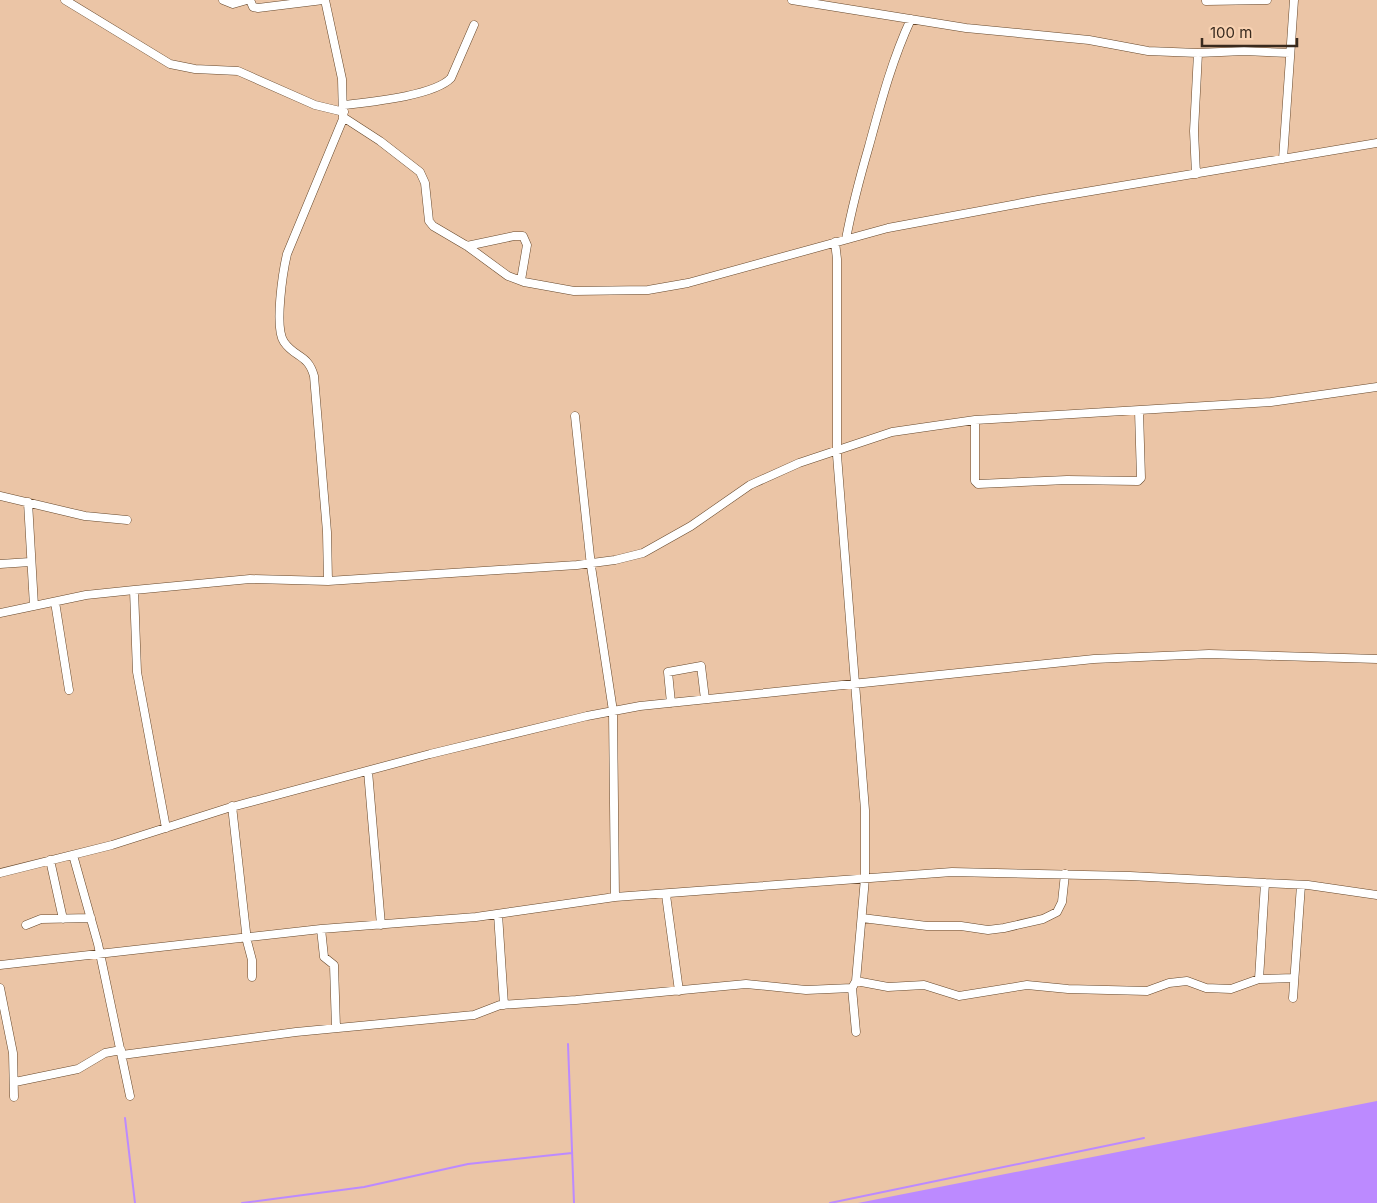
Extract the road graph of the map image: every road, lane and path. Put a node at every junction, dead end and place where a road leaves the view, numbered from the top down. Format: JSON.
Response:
{"nodes":[{"id":1,"x":65,"y":0,"type":"edge"},
{"id":2,"x":223,"y":0,"type":"edge"},
{"id":3,"x":249,"y":0,"type":"edge"},
{"id":4,"x":324,"y":0,"type":"edge"},
{"id":5,"x":792,"y":0,"type":"edge"},
{"id":6,"x":1267,"y":0,"type":"edge"},
{"id":7,"x":1294,"y":0,"type":"edge"},
{"id":8,"x":1206,"y":1,"type":"edge"},
{"id":9,"x":911,"y":18,"type":"junction"},
{"id":10,"x":474,"y":25,"type":"dead end"},
{"id":11,"x":1198,"y":53,"type":"junction"},
{"id":12,"x":1290,"y":53,"type":"junction"},
{"id":13,"x":344,"y":111,"type":"junction"},
{"id":14,"x":1377,"y":143,"type":"edge"},
{"id":15,"x":1283,"y":159,"type":"junction"},
{"id":16,"x":1196,"y":174,"type":"junction"},
{"id":17,"x":846,"y":239,"type":"junction"},
{"id":18,"x":835,"y":242,"type":"junction"},
{"id":19,"x":467,"y":246,"type":"junction"},
{"id":20,"x":521,"y":280,"type":"junction"},
{"id":21,"x":1377,"y":387,"type":"edge"},
{"id":22,"x":1139,"y":411,"type":"junction"},
{"id":23,"x":575,"y":416,"type":"dead end"},
{"id":24,"x":975,"y":420,"type":"junction"},
{"id":25,"x":837,"y":450,"type":"junction"},
{"id":26,"x":0,"y":496,"type":"edge"},
{"id":27,"x":28,"y":502,"type":"junction"},
{"id":28,"x":127,"y":520,"type":"dead end"},
{"id":29,"x":30,"y":562,"type":"junction"},
{"id":30,"x":0,"y":564,"type":"edge"},
{"id":31,"x":591,"y":564,"type":"junction"},
{"id":32,"x":328,"y":581,"type":"junction"},
{"id":33,"x":134,"y":590,"type":"junction"},
{"id":34,"x":56,"y":602,"type":"junction"},
{"id":35,"x":34,"y":606,"type":"junction"},
{"id":36,"x":0,"y":613,"type":"edge"},
{"id":37,"x":1377,"y":659,"type":"edge"},
{"id":38,"x":854,"y":683,"type":"junction"},
{"id":39,"x":68,"y":690,"type":"dead end"},
{"id":40,"x":705,"y":699,"type":"junction"},
{"id":41,"x":671,"y":703,"type":"junction"},
{"id":42,"x":612,"y":711,"type":"junction"},
{"id":43,"x":368,"y":771,"type":"junction"},
{"id":44,"x":232,"y":806,"type":"junction"},
{"id":45,"x":166,"y":828,"type":"junction"},
{"id":46,"x":72,"y":855,"type":"junction"},
{"id":47,"x":50,"y":860,"type":"junction"},
{"id":48,"x":0,"y":872,"type":"edge"},
{"id":49,"x":1065,"y":874,"type":"junction"},
{"id":50,"x":865,"y":878,"type":"junction"},
{"id":51,"x":1265,"y":883,"type":"junction"},
{"id":52,"x":1301,"y":885,"type":"junction"},
{"id":53,"x":666,"y":895,"type":"junction"},
{"id":54,"x":1377,"y":895,"type":"edge"},
{"id":55,"x":615,"y":897,"type":"junction"},
{"id":56,"x":498,"y":914,"type":"junction"},
{"id":57,"x":91,"y":918,"type":"junction"},
{"id":58,"x":862,"y":918,"type":"junction"},
{"id":59,"x":63,"y":919,"type":"junction"},
{"id":60,"x":26,"y":925,"type":"dead end"},
{"id":61,"x":381,"y":925,"type":"junction"},
{"id":62,"x":321,"y":929,"type":"junction"},
{"id":63,"x":246,"y":939,"type":"junction"},
{"id":64,"x":100,"y":953,"type":"junction"},
{"id":65,"x":0,"y":965,"type":"edge"},
{"id":66,"x":252,"y":978,"type":"dead end"},
{"id":67,"x":1294,"y":978,"type":"junction"},
{"id":68,"x":1259,"y":979,"type":"junction"},
{"id":69,"x":854,"y":984,"type":"junction"},
{"id":70,"x":0,"y":988,"type":"edge"},
{"id":71,"x":679,"y":991,"type":"junction"},
{"id":72,"x":1293,"y":998,"type":"dead end"},
{"id":73,"x":504,"y":1005,"type":"junction"},
{"id":74,"x":336,"y":1028,"type":"junction"},
{"id":75,"x":856,"y":1032,"type":"dead end"},
{"id":76,"x":122,"y":1053,"type":"junction"},
{"id":77,"x":15,"y":1082,"type":"junction"},
{"id":78,"x":130,"y":1096,"type":"dead end"},
{"id":79,"x":14,"y":1097,"type":"dead end"}],
"edges":[{"from":1,"to":13,"type":"street"},
{"from":2,"to":3,"type":"street"},
{"from":3,"to":4,"type":"street"},
{"from":4,"to":13,"type":"street"},
{"from":5,"to":9,"type":"street"},
{"from":6,"to":8,"type":"street"},
{"from":7,"to":12,"type":"street"},
{"from":9,"to":11,"type":"street"},
{"from":9,"to":17,"type":"street"},
{"from":10,"to":13,"type":"street"},
{"from":11,"to":12,"type":"street"},
{"from":11,"to":16,"type":"street"},
{"from":12,"to":15,"type":"street"},
{"from":13,"to":19,"type":"street"},
{"from":13,"to":32,"type":"street"},
{"from":14,"to":15,"type":"street"},
{"from":15,"to":16,"type":"street"},
{"from":16,"to":17,"type":"street"},
{"from":17,"to":18,"type":"street"},
{"from":18,"to":20,"type":"street"},
{"from":18,"to":25,"type":"street"},
{"from":19,"to":20,"type":"street"},
{"from":19,"to":20,"type":"street"},
{"from":21,"to":22,"type":"street"},
{"from":22,"to":24,"type":"street"},
{"from":22,"to":24,"type":"street"},
{"from":23,"to":31,"type":"street"},
{"from":24,"to":25,"type":"street"},
{"from":25,"to":31,"type":"street"},
{"from":25,"to":38,"type":"street"},
{"from":26,"to":27,"type":"street"},
{"from":27,"to":28,"type":"street"},
{"from":27,"to":29,"type":"street"},
{"from":29,"to":30,"type":"street"},
{"from":29,"to":35,"type":"street"},
{"from":31,"to":32,"type":"street"},
{"from":31,"to":42,"type":"street"},
{"from":32,"to":33,"type":"street"},
{"from":33,"to":34,"type":"street"},
{"from":33,"to":45,"type":"street"},
{"from":34,"to":35,"type":"street"},
{"from":34,"to":39,"type":"street"},
{"from":35,"to":36,"type":"street"},
{"from":37,"to":38,"type":"street"},
{"from":38,"to":40,"type":"street"},
{"from":38,"to":50,"type":"street"},
{"from":40,"to":41,"type":"street"},
{"from":40,"to":41,"type":"street"},
{"from":41,"to":42,"type":"street"},
{"from":42,"to":43,"type":"street"},
{"from":42,"to":55,"type":"street"},
{"from":43,"to":44,"type":"street"},
{"from":43,"to":61,"type":"street"},
{"from":44,"to":45,"type":"street"},
{"from":44,"to":63,"type":"street"},
{"from":45,"to":46,"type":"street"},
{"from":46,"to":47,"type":"street"},
{"from":46,"to":57,"type":"street"},
{"from":47,"to":48,"type":"street"},
{"from":47,"to":59,"type":"street"},
{"from":49,"to":50,"type":"street"},
{"from":49,"to":51,"type":"street"},
{"from":49,"to":58,"type":"street"},
{"from":50,"to":53,"type":"street"},
{"from":50,"to":58,"type":"street"},
{"from":51,"to":52,"type":"street"},
{"from":51,"to":68,"type":"street"},
{"from":52,"to":54,"type":"street"},
{"from":52,"to":67,"type":"street"},
{"from":53,"to":55,"type":"street"},
{"from":53,"to":71,"type":"street"},
{"from":55,"to":56,"type":"street"},
{"from":56,"to":61,"type":"street"},
{"from":56,"to":73,"type":"street"},
{"from":57,"to":59,"type":"street"},
{"from":57,"to":64,"type":"street"},
{"from":58,"to":69,"type":"street"},
{"from":59,"to":60,"type":"street"},
{"from":61,"to":62,"type":"street"},
{"from":62,"to":63,"type":"street"},
{"from":62,"to":74,"type":"street"},
{"from":63,"to":64,"type":"street"},
{"from":63,"to":66,"type":"street"},
{"from":64,"to":65,"type":"street"},
{"from":64,"to":76,"type":"street"},
{"from":67,"to":68,"type":"street"},
{"from":67,"to":72,"type":"street"},
{"from":68,"to":69,"type":"street"},
{"from":69,"to":71,"type":"street"},
{"from":69,"to":75,"type":"street"},
{"from":70,"to":77,"type":"street"},
{"from":71,"to":73,"type":"street"},
{"from":73,"to":74,"type":"street"},
{"from":74,"to":76,"type":"street"},
{"from":76,"to":77,"type":"street"},
{"from":76,"to":78,"type":"street"},
{"from":77,"to":79,"type":"street"}]}
